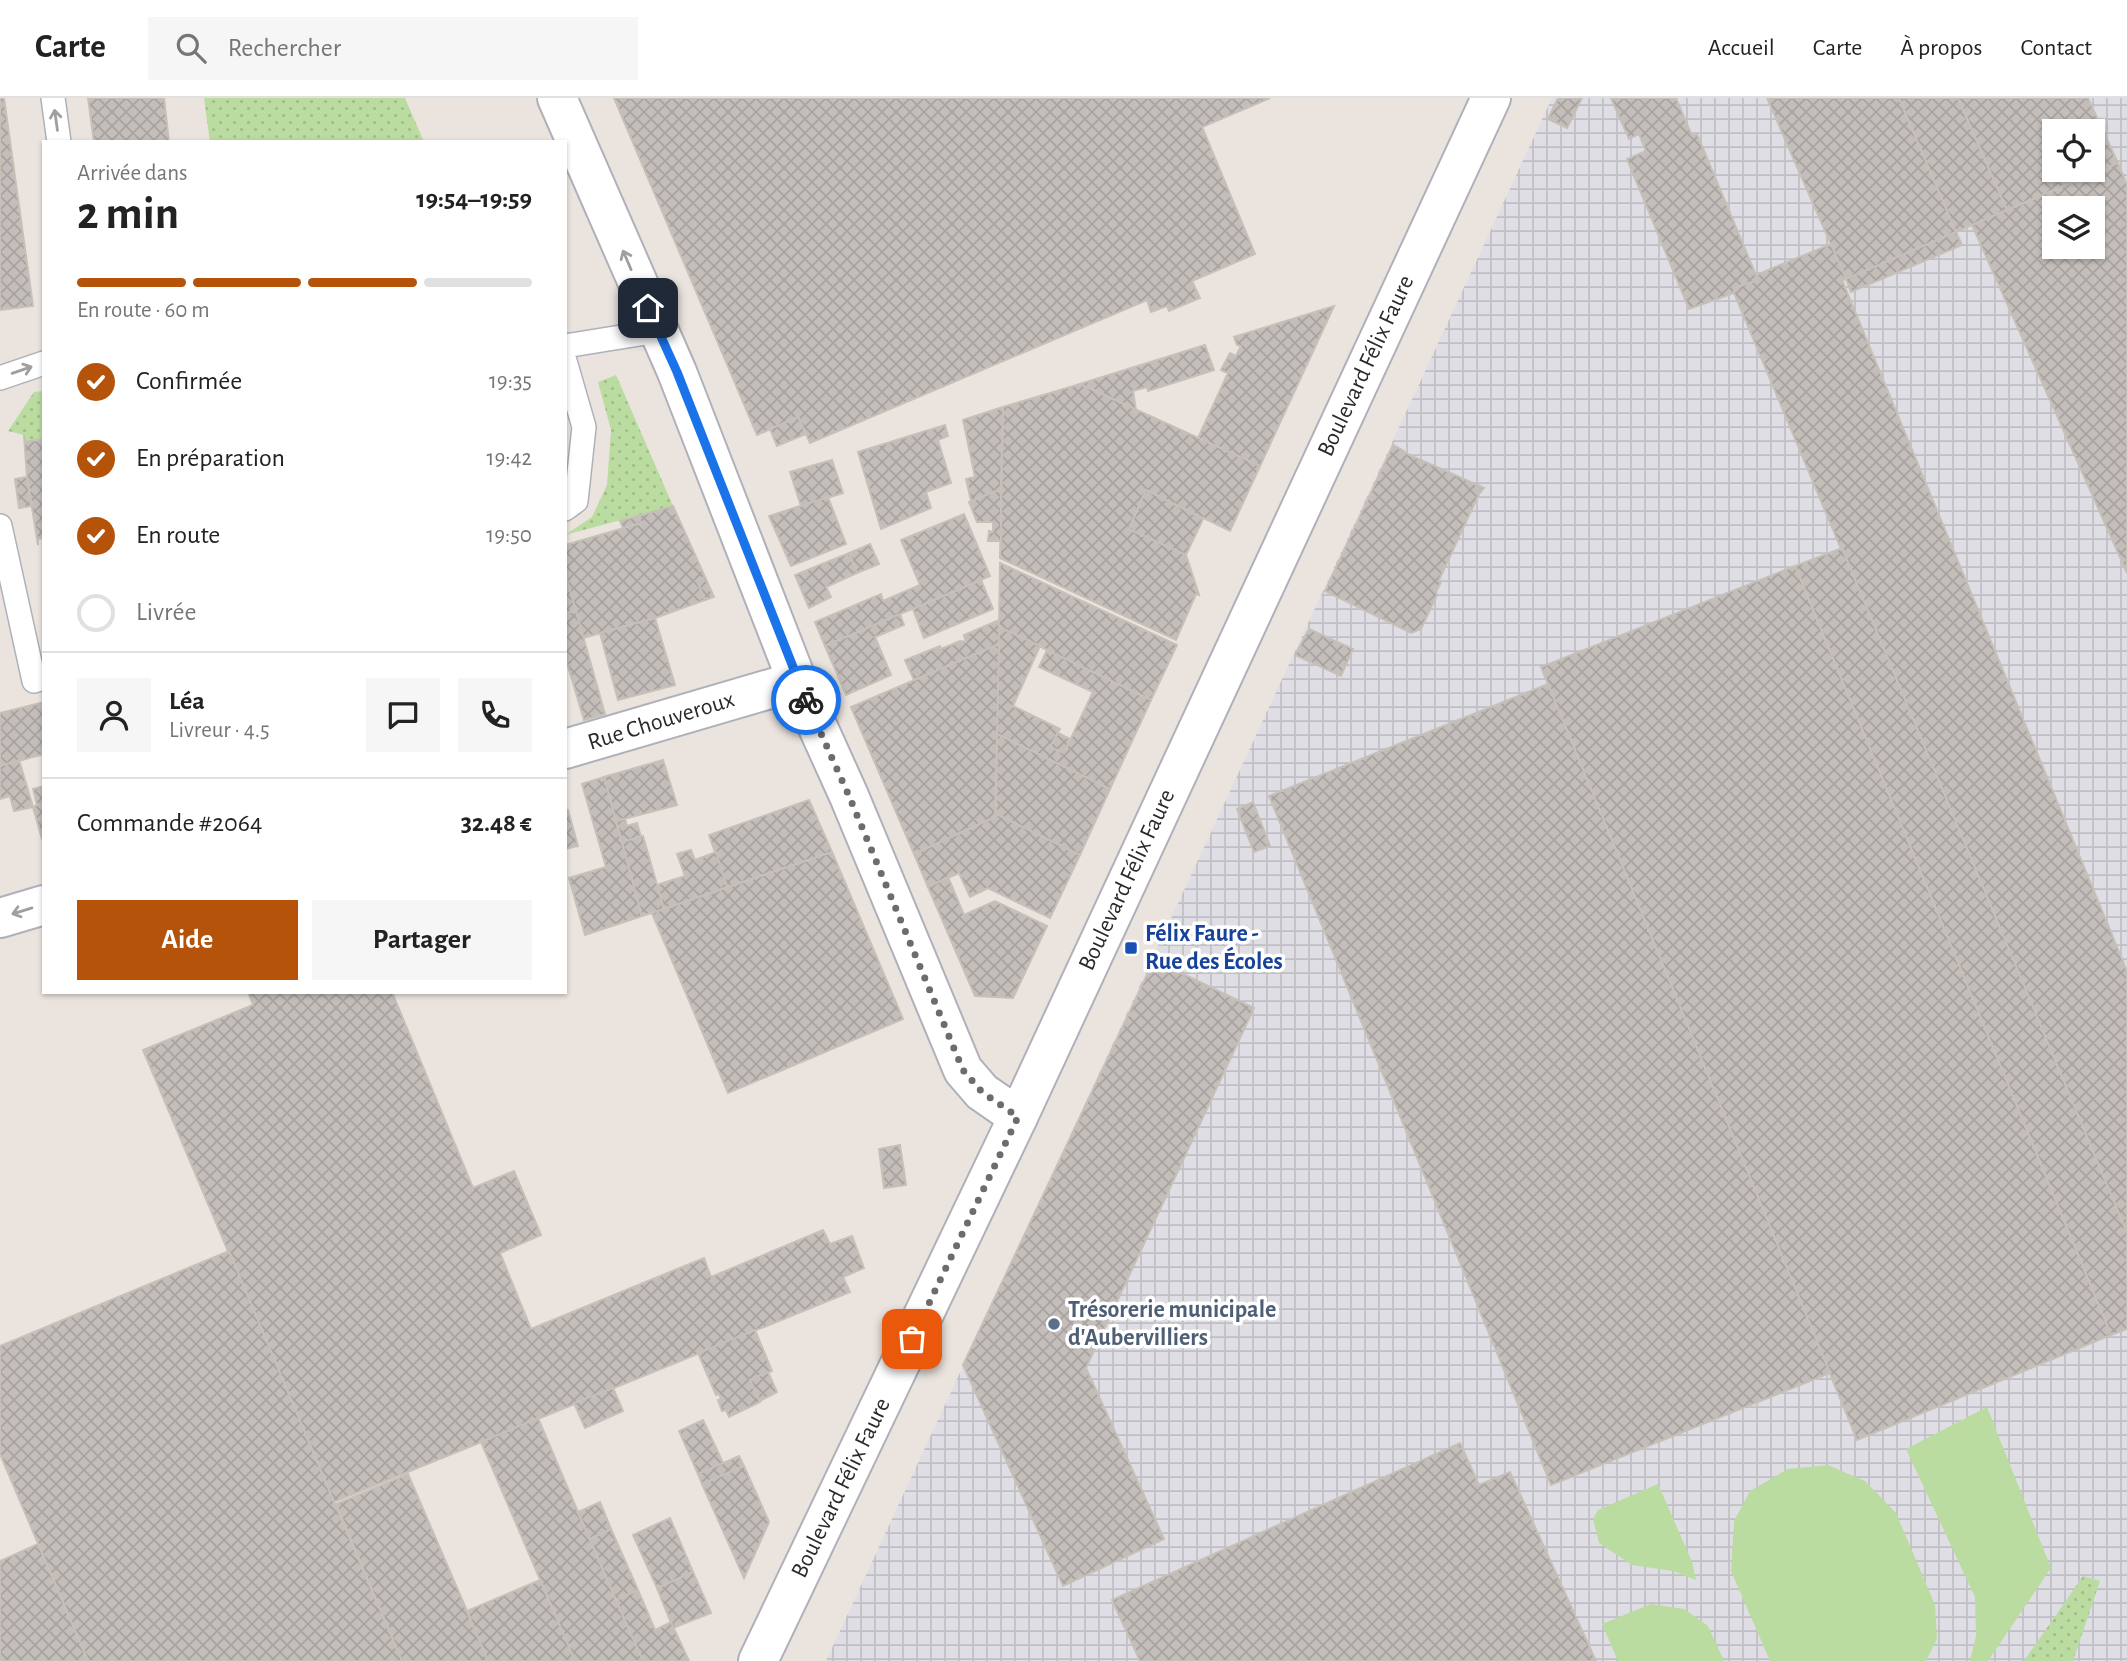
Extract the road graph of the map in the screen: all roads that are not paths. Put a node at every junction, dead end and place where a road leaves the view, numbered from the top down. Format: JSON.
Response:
{"nodes":[{"id":1,"x":53,"y":98,"type":"edge"},
{"id":2,"x":557,"y":98,"type":"edge"},
{"id":3,"x":1491,"y":98,"type":"edge"},
{"id":4,"x":59,"y":140,"type":"edge"},
{"id":5,"x":658,"y":331,"type":"junction"},
{"id":6,"x":567,"y":346,"type":"edge"},
{"id":7,"x":42,"y":364,"type":"edge"},
{"id":8,"x":567,"y":368,"type":"edge"},
{"id":9,"x":0,"y":378,"type":"edge"},
{"id":10,"x":567,"y":508,"type":"edge"},
{"id":11,"x":0,"y":526,"type":"edge"},
{"id":12,"x":42,"y":679,"type":"edge"},
{"id":13,"x":797,"y":681,"type":"junction"},
{"id":14,"x":567,"y":749,"type":"edge"},
{"id":15,"x":42,"y":906,"type":"edge"},
{"id":16,"x":0,"y":918,"type":"edge"},
{"id":17,"x":1018,"y":1117,"type":"junction"},
{"id":18,"x":758,"y":1661,"type":"edge"}],
"edges":[{"from":4,"to":1,"type":"lane","one_way":true},
{"from":5,"to":2,"type":"main road","one_way":true},
{"from":3,"to":17,"type":"main road","name":"Boulevard Félix Faure"},
{"from":5,"to":6,"type":"lane"},
{"from":5,"to":13,"type":"main road"},
{"from":9,"to":7,"type":"lane","one_way":true},
{"from":8,"to":10,"type":"lane"},
{"from":11,"to":12,"type":"lane"},
{"from":13,"to":14,"type":"main road","name":"Rue Chouveroux"},
{"from":13,"to":17,"type":"main road"},
{"from":15,"to":16,"type":"main road","one_way":true},
{"from":17,"to":18,"type":"main road","name":"Boulevard Félix Faure"}]}
